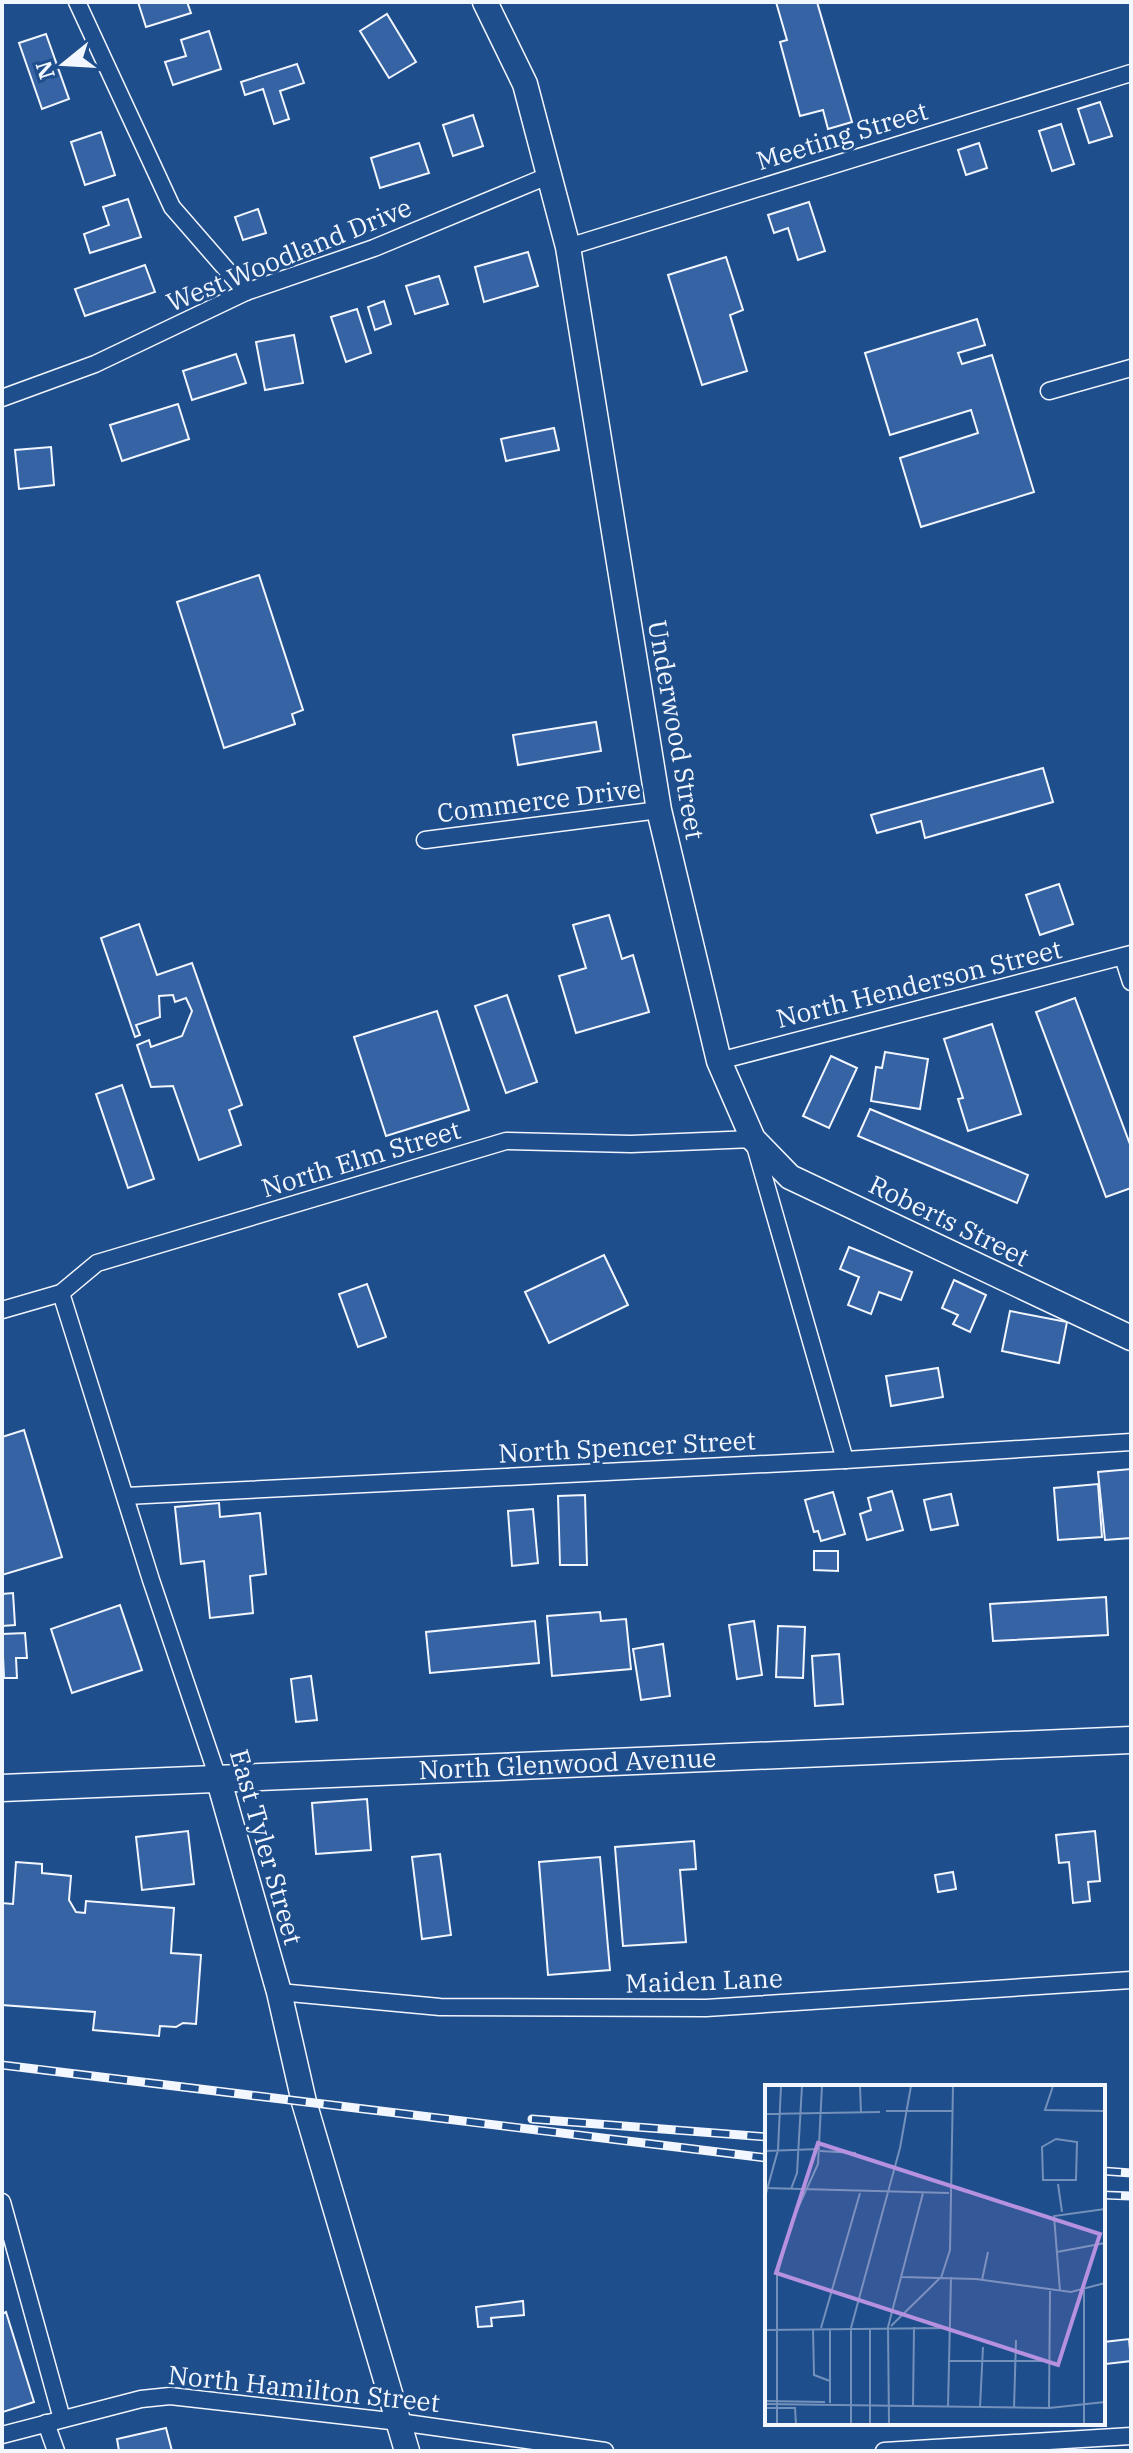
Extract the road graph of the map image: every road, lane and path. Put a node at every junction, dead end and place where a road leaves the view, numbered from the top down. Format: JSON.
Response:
{"nodes":[{"id":1,"x":77,"y":2,"type":"edge"},
{"id":2,"x":485,"y":2,"type":"edge"},
{"id":3,"x":1130,"y":77,"type":"edge"},
{"id":4,"x":550,"y":175,"type":"junction"},
{"id":5,"x":568,"y":247,"type":"junction"},
{"id":6,"x":246,"y":292,"type":"junction"},
{"id":7,"x":1131,"y":368,"type":"edge"},
{"id":8,"x":1049,"y":391,"type":"dead end"},
{"id":9,"x":2,"y":398,"type":"edge"},
{"id":10,"x":659,"y":810,"type":"junction"},
{"id":11,"x":425,"y":840,"type":"dead end"},
{"id":12,"x":1127,"y":955,"type":"edge"},
{"id":13,"x":1131,"y":982,"type":"edge"},
{"id":14,"x":719,"y":1061,"type":"junction"},
{"id":15,"x":753,"y":1139,"type":"junction"},
{"id":16,"x":61,"y":1293,"type":"junction"},
{"id":17,"x":2,"y":1310,"type":"edge"},
{"id":18,"x":1131,"y":1338,"type":"edge"},
{"id":19,"x":1131,"y":1442,"type":"edge"},
{"id":20,"x":845,"y":1460,"type":"junction"},
{"id":21,"x":126,"y":1496,"type":"junction"},
{"id":22,"x":1131,"y":1740,"type":"edge"},
{"id":23,"x":219,"y":1781,"type":"junction"},
{"id":24,"x":2,"y":1788,"type":"edge"},
{"id":25,"x":1131,"y":1980,"type":"edge"},
{"id":26,"x":279,"y":1992,"type":"junction"},
{"id":27,"x":2,"y":2202,"type":"edge"},
{"id":28,"x":54,"y":2421,"type":"junction"},
{"id":29,"x":399,"y":2422,"type":"junction"},
{"id":30,"x":2,"y":2435,"type":"edge"},
{"id":31,"x":1131,"y":2436,"type":"edge"},
{"id":32,"x":56,"y":2451,"type":"edge"},
{"id":33,"x":407,"y":2451,"type":"edge"},
{"id":34,"x":605,"y":2451,"type":"edge"},
{"id":35,"x":884,"y":2451,"type":"edge"}],
"edges":[{"from":1,"to":6,"type":"street"},
{"from":2,"to":4,"type":"street","name":"Underwood Street"},
{"from":3,"to":5,"type":"street","name":"Meeting Street"},
{"from":4,"to":5,"type":"street","name":"Underwood Street"},
{"from":4,"to":6,"type":"street","name":"West Woodland Drive"},
{"from":5,"to":10,"type":"street","name":"Underwood Street"},
{"from":6,"to":9,"type":"street","name":"West Woodland Drive"},
{"from":7,"to":8,"type":"street"},
{"from":10,"to":11,"type":"street","name":"Commerce Drive"},
{"from":10,"to":14,"type":"street","name":"Underwood Street"},
{"from":12,"to":13,"type":"street"},
{"from":12,"to":14,"type":"street","name":"North Henderson Street"},
{"from":14,"to":15,"type":"street","name":"Underwood Street"},
{"from":15,"to":16,"type":"street","name":"North Elm Street"},
{"from":15,"to":18,"type":"street","name":"Roberts Street"},
{"from":15,"to":20,"type":"street","name":"Underwood Street"},
{"from":16,"to":17,"type":"street","name":"North Elm Street"},
{"from":16,"to":21,"type":"street","name":"East Tyler Street"},
{"from":19,"to":20,"type":"street","name":"North Spencer Street"},
{"from":20,"to":21,"type":"street","name":"North Spencer Street"},
{"from":21,"to":23,"type":"street","name":"East Tyler Street"},
{"from":22,"to":23,"type":"main road","name":"North Glenwood Avenue"},
{"from":23,"to":24,"type":"main road","name":"North Glenwood Avenue"},
{"from":23,"to":26,"type":"street","name":"East Tyler Street"},
{"from":25,"to":26,"type":"street","name":"Maiden Lane"},
{"from":26,"to":29,"type":"street","name":"East Tyler Street"},
{"from":27,"to":28,"type":"street"},
{"from":28,"to":29,"type":"street","name":"North Hamilton Street"},
{"from":28,"to":30,"type":"street","name":"North Hamilton Street"},
{"from":28,"to":32,"type":"street"},
{"from":29,"to":33,"type":"street","name":"East Tyler Street"},
{"from":29,"to":34,"type":"street","name":"North Hamilton Street"},
{"from":31,"to":35,"type":"street"}]}
